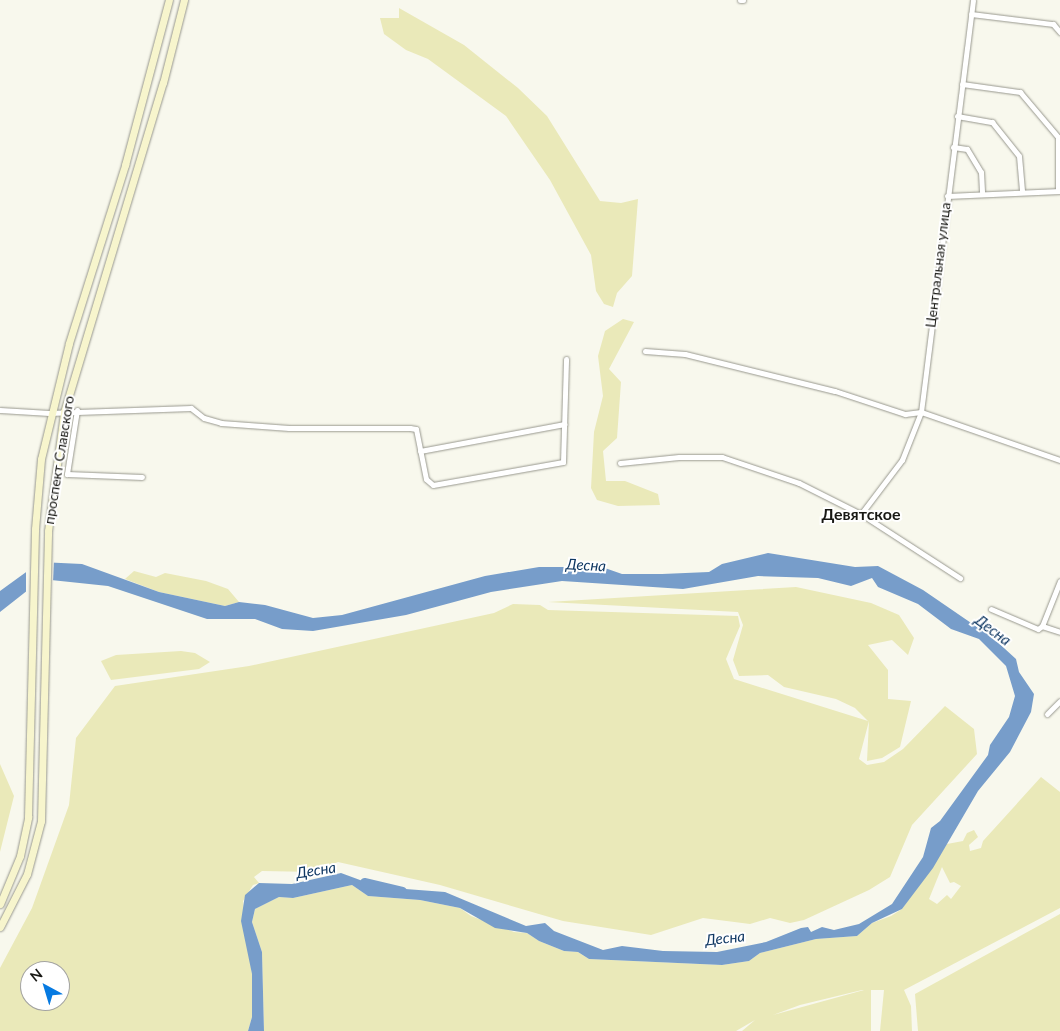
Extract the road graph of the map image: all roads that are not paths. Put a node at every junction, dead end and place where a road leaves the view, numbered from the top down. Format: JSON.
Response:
{"nodes":[{"id":1,"x":169,"y":0,"type":"edge"},
{"id":2,"x":184,"y":0,"type":"edge"},
{"id":3,"x":973,"y":0,"type":"edge"},
{"id":4,"x":971,"y":14,"type":"junction"},
{"id":5,"x":1060,"y":32,"type":"edge"},
{"id":6,"x":962,"y":84,"type":"junction"},
{"id":7,"x":958,"y":116,"type":"junction"},
{"id":8,"x":953,"y":147,"type":"junction"},
{"id":9,"x":1059,"y":191,"type":"edge"},
{"id":10,"x":1022,"y":192,"type":"junction"},
{"id":11,"x":982,"y":194,"type":"junction"},
{"id":12,"x":947,"y":196,"type":"junction"},
{"id":13,"x":645,"y":351,"type":"dead end"},
{"id":14,"x":566,"y":359,"type":"dead end"},
{"id":15,"x":0,"y":410,"type":"edge"},
{"id":16,"x":77,"y":410,"type":"junction"},
{"id":17,"x":64,"y":412,"type":"junction"},
{"id":18,"x":921,"y":412,"type":"junction"},
{"id":19,"x":49,"y":414,"type":"junction"},
{"id":20,"x":564,"y":424,"type":"junction"},
{"id":21,"x":420,"y":450,"type":"junction"},
{"id":22,"x":1060,"y":460,"type":"edge"},
{"id":23,"x":620,"y":463,"type":"dead end"},
{"id":24,"x":142,"y":478,"type":"dead end"},
{"id":25,"x":861,"y":514,"type":"junction"},
{"id":26,"x":960,"y":578,"type":"dead end"},
{"id":27,"x":1060,"y":581,"type":"edge"},
{"id":28,"x":991,"y":609,"type":"dead end"},
{"id":29,"x":1042,"y":626,"type":"junction"},
{"id":30,"x":1060,"y":632,"type":"edge"},
{"id":31,"x":1060,"y":701,"type":"edge"},
{"id":32,"x":1047,"y":714,"type":"dead end"},
{"id":33,"x":0,"y":904,"type":"edge"},
{"id":34,"x":0,"y":927,"type":"edge"}],
"edges":[{"from":1,"to":19,"type":"main road","name":"проспект Славского"},
{"from":2,"to":17,"type":"main road","name":"проспект Славского"},
{"from":3,"to":4,"type":"street","name":"Центральная улица"},
{"from":4,"to":5,"type":"street"},
{"from":4,"to":6,"type":"street","name":"Центральная улица"},
{"from":6,"to":7,"type":"street","name":"Центральная улица"},
{"from":6,"to":9,"type":"street"},
{"from":7,"to":8,"type":"street","name":"Центральная улица"},
{"from":7,"to":10,"type":"street"},
{"from":8,"to":11,"type":"street"},
{"from":8,"to":12,"type":"street","name":"Центральная улица"},
{"from":9,"to":10,"type":"street"},
{"from":10,"to":11,"type":"street"},
{"from":11,"to":12,"type":"street"},
{"from":12,"to":18,"type":"street","name":"Центральная улица"},
{"from":13,"to":18,"type":"street"},
{"from":14,"to":20,"type":"street"},
{"from":15,"to":19,"type":"street"},
{"from":16,"to":17,"type":"street"},
{"from":16,"to":21,"type":"street"},
{"from":16,"to":24,"type":"street"},
{"from":17,"to":19,"type":"street"},
{"from":17,"to":34,"type":"main road","name":"проспект Славского"},
{"from":18,"to":22,"type":"street"},
{"from":18,"to":25,"type":"street","name":"Центральная улица"},
{"from":19,"to":33,"type":"main road","name":"проспект Славского"},
{"from":20,"to":21,"type":"street"},
{"from":20,"to":21,"type":"street"},
{"from":23,"to":25,"type":"street"},
{"from":25,"to":26,"type":"street"},
{"from":27,"to":29,"type":"street"},
{"from":28,"to":29,"type":"street"},
{"from":29,"to":30,"type":"street"},
{"from":31,"to":32,"type":"street"}]}
